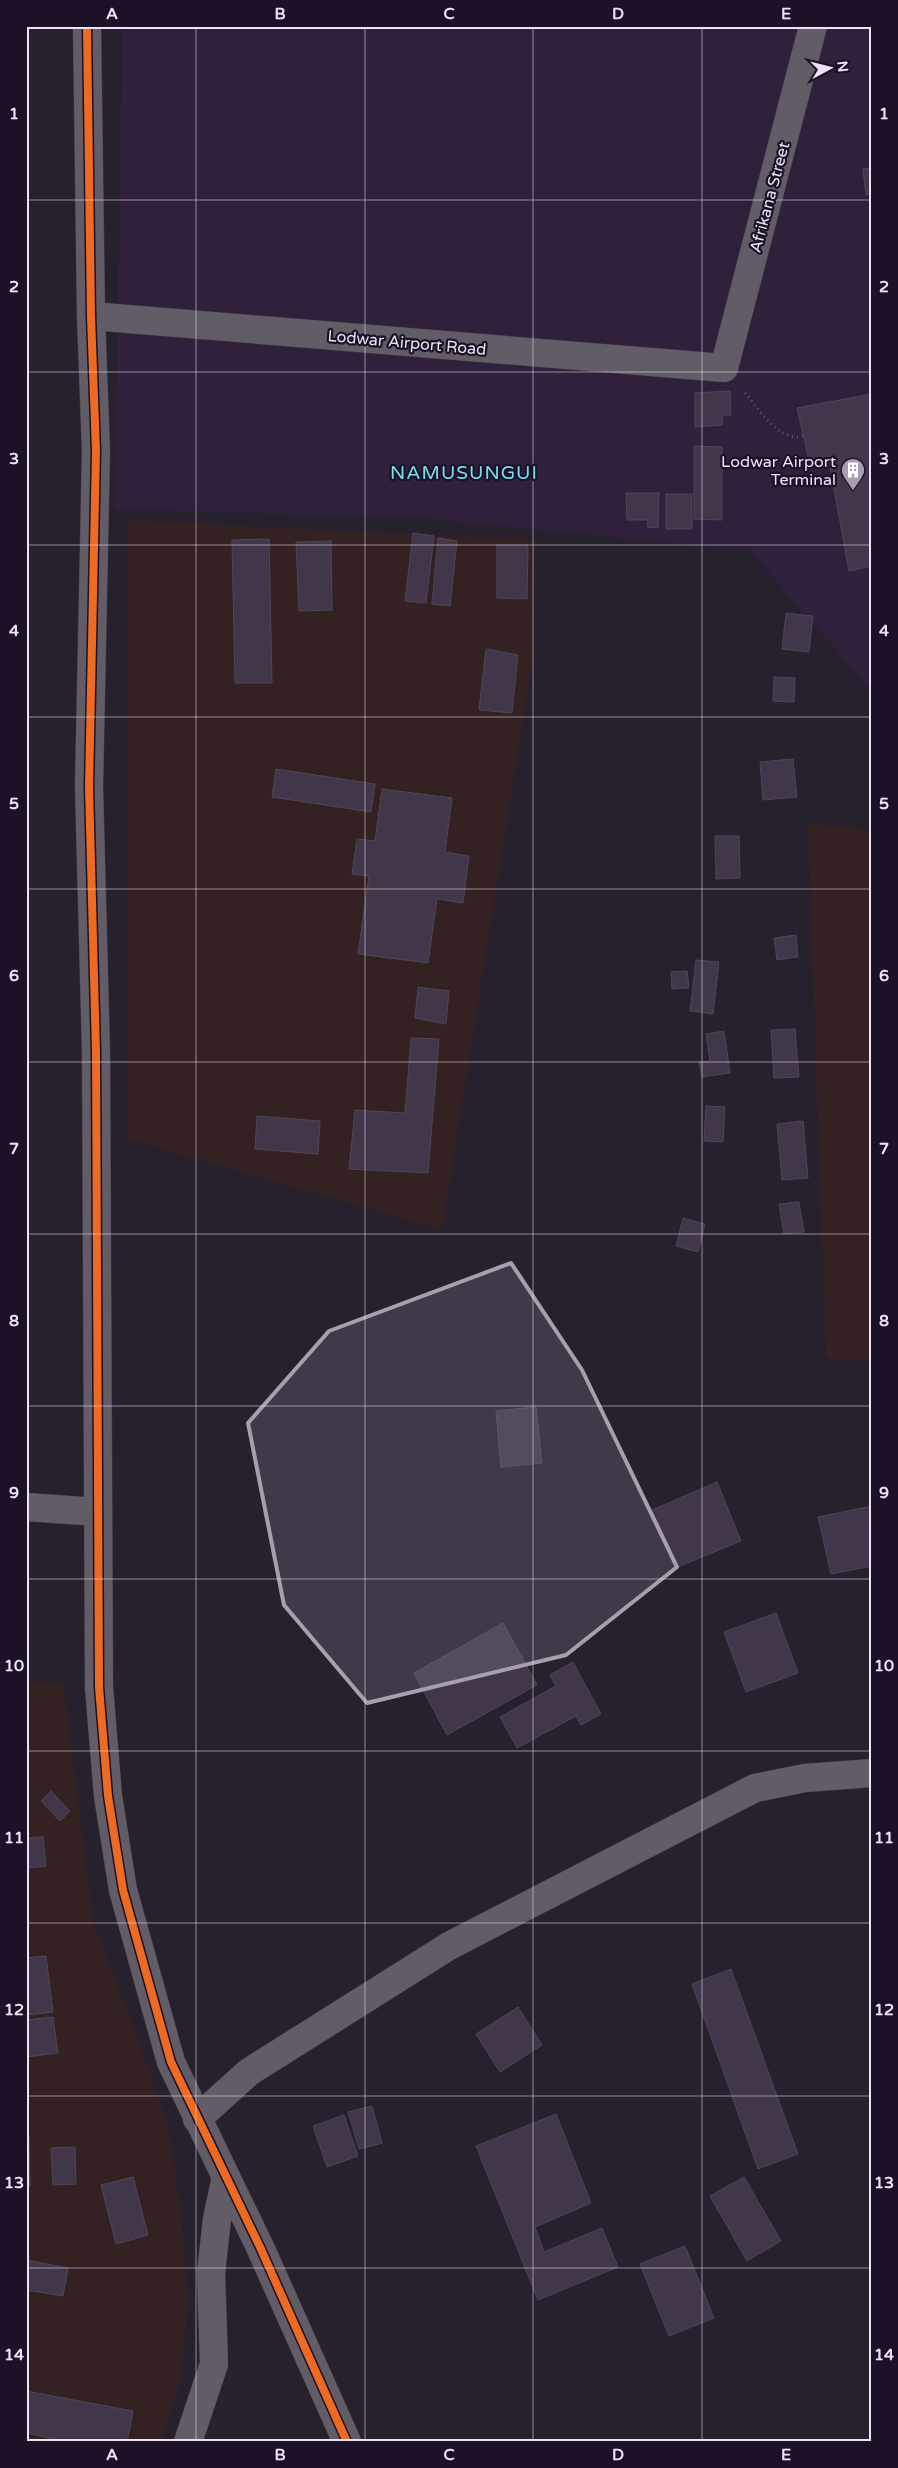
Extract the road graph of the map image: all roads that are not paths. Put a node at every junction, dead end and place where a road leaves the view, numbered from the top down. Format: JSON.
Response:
{"nodes":[{"id":1,"x":87,"y":26,"type":"edge"},
{"id":2,"x":813,"y":26,"type":"edge"},
{"id":3,"x":91,"y":316,"type":"junction"},
{"id":4,"x":724,"y":368,"type":"joint"},
{"id":5,"x":26,"y":1507,"type":"edge"},
{"id":6,"x":98,"y":1512,"type":"junction"},
{"id":7,"x":872,"y":1773,"type":"edge"},
{"id":8,"x":197,"y":2120,"type":"junction"},
{"id":9,"x":226,"y":2177,"type":"junction"},
{"id":10,"x":188,"y":2442,"type":"edge"},
{"id":11,"x":347,"y":2442,"type":"edge"}],
"edges":[{"from":1,"to":3,"type":"street"},
{"from":2,"to":4,"type":"street","name":"Afrikana Street"},
{"from":3,"to":4,"type":"street","name":"Lodwar Airport Road"},
{"from":3,"to":6,"type":"street"},
{"from":5,"to":6,"type":"street"},
{"from":6,"to":8,"type":"street"},
{"from":7,"to":8,"type":"street"},
{"from":8,"to":9,"type":"street"},
{"from":9,"to":10,"type":"street"},
{"from":9,"to":11,"type":"street"}]}
